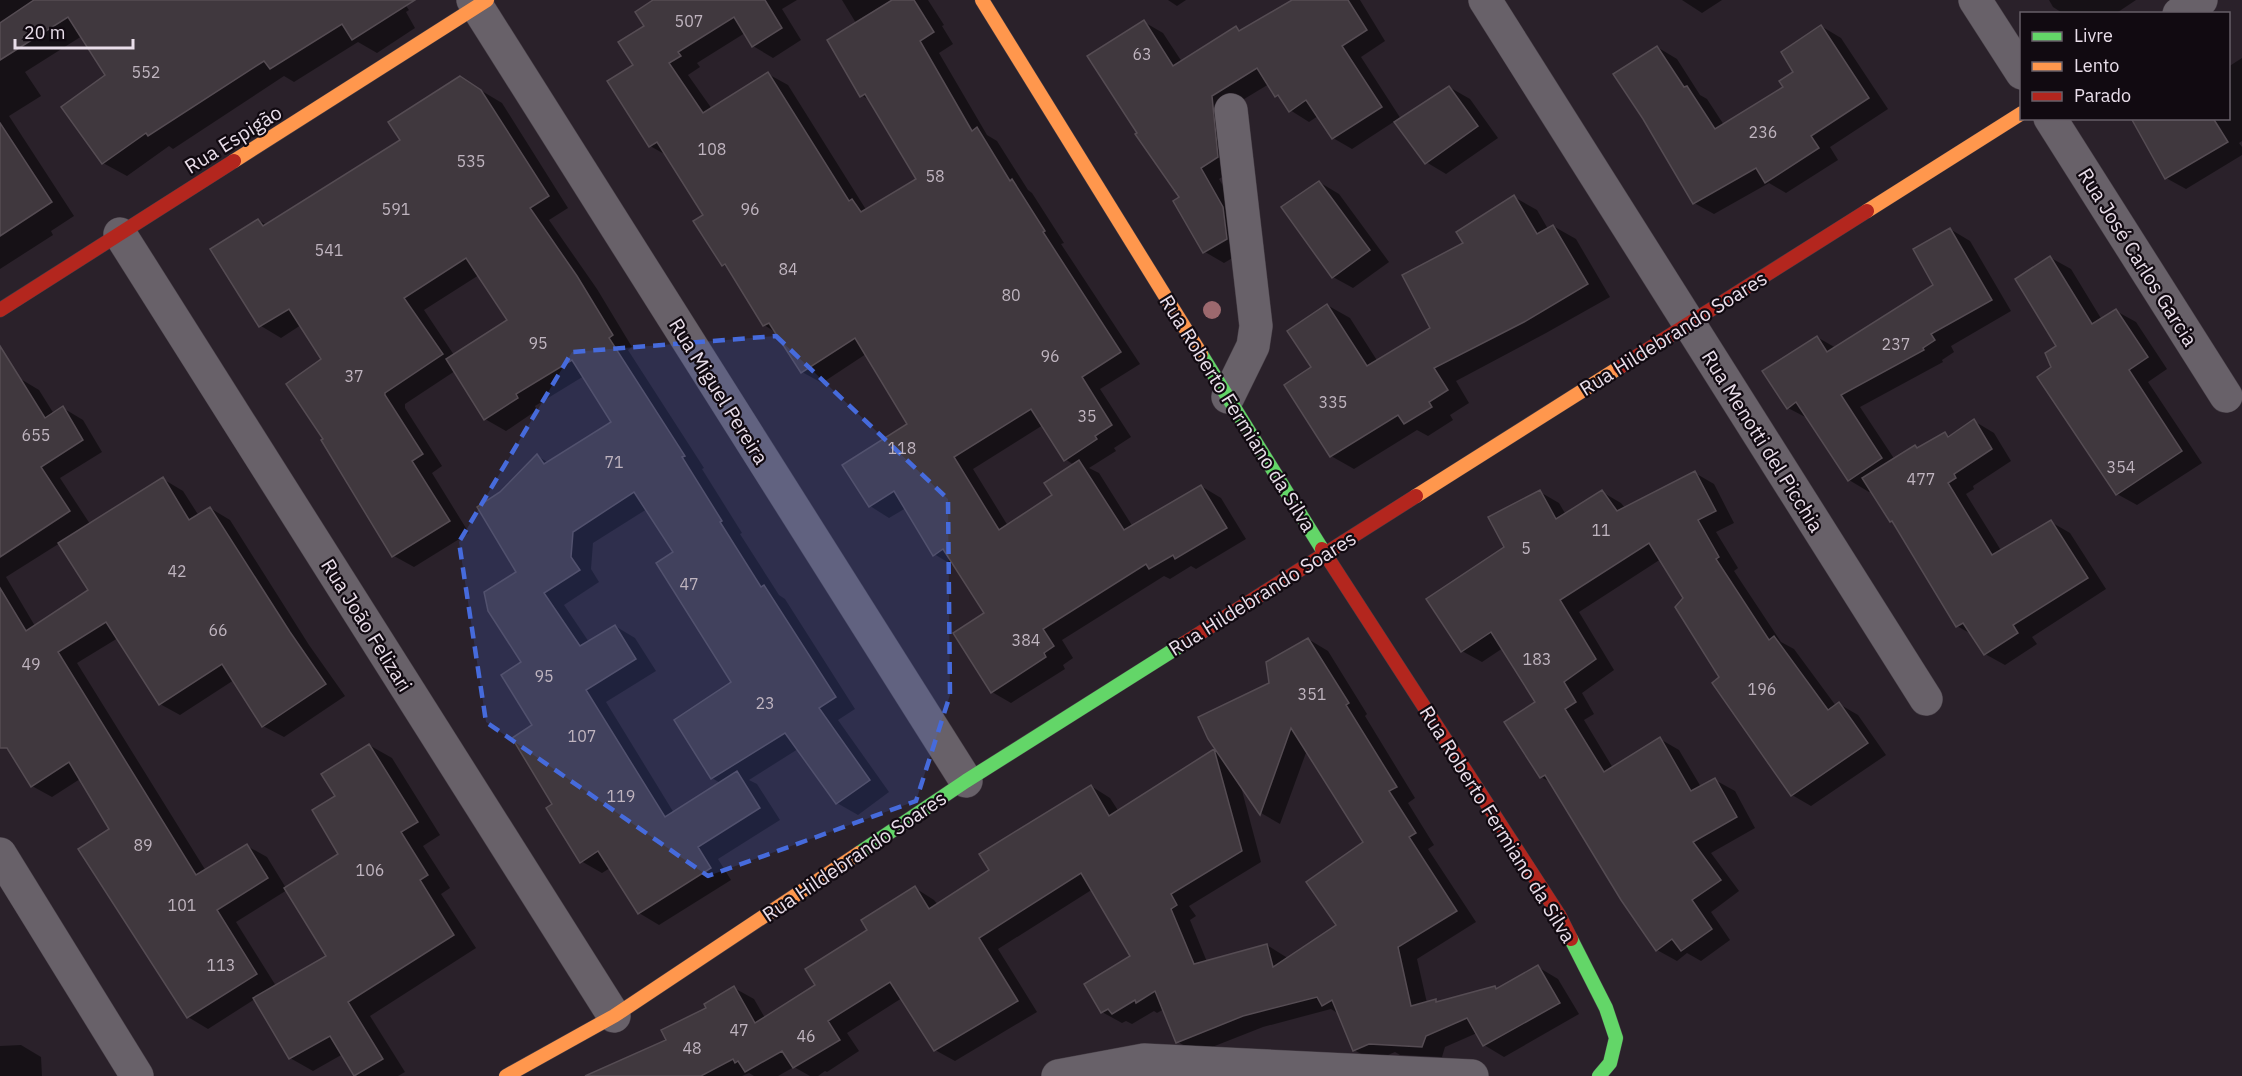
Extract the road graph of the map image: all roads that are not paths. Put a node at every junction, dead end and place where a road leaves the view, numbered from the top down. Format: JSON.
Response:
{"nodes":[{"id":1,"x":981,"y":0,"type":"edge"},
{"id":2,"x":1485,"y":0,"type":"edge"},
{"id":3,"x":1975,"y":0,"type":"edge"},
{"id":4,"x":2200,"y":0,"type":"edge"},
{"id":5,"x":479,"y":2,"type":"edge"},
{"id":6,"x":2182,"y":12,"type":"edge"},
{"id":7,"x":2020,"y":70,"type":"edge"},
{"id":8,"x":1231,"y":110,"type":"dead end"},
{"id":9,"x":2020,"y":114,"type":"edge"},
{"id":10,"x":2051,"y":120,"type":"edge"},
{"id":11,"x":120,"y":234,"type":"junction"},
{"id":12,"x":0,"y":310,"type":"edge"},
{"id":13,"x":1689,"y":323,"type":"junction"},
{"id":14,"x":2226,"y":396,"type":"dead end"},
{"id":15,"x":1228,"y":397,"type":"junction"},
{"id":16,"x":1325,"y":554,"type":"junction"},
{"id":17,"x":1926,"y":699,"type":"dead end"},
{"id":18,"x":966,"y":781,"type":"junction"},
{"id":19,"x":0,"y":854,"type":"edge"},
{"id":20,"x":614,"y":1016,"type":"junction"},
{"id":21,"x":137,"y":1076,"type":"edge"},
{"id":22,"x":506,"y":1076,"type":"edge"},
{"id":23,"x":1058,"y":1076,"type":"edge"},
{"id":24,"x":1472,"y":1076,"type":"edge"},
{"id":25,"x":1599,"y":1076,"type":"edge"}],
"edges":[{"from":1,"to":15,"type":"street","name":"Rua Roberto Fermiano da Silva"},
{"from":2,"to":13,"type":"street","name":"Rua Menotti del Picchia"},
{"from":3,"to":7,"type":"street"},
{"from":4,"to":6,"type":"street"},
{"from":5,"to":11,"type":"street","name":"Rua Espigão"},
{"from":5,"to":18,"type":"street","name":"Rua Miguel Pereira"},
{"from":8,"to":15,"type":"street"},
{"from":9,"to":13,"type":"street","name":"Rua Hildebrando Soares"},
{"from":10,"to":14,"type":"street","name":"Rua José Carlos Garcia"},
{"from":11,"to":12,"type":"street","name":"Rua Espigão"},
{"from":11,"to":20,"type":"street","name":"Rua João Felizari"},
{"from":13,"to":16,"type":"street","name":"Rua Hildebrando Soares"},
{"from":13,"to":17,"type":"street","name":"Rua Menotti del Picchia"},
{"from":15,"to":16,"type":"street","name":"Rua Roberto Fermiano da Silva"},
{"from":16,"to":18,"type":"street","name":"Rua Hildebrando Soares"},
{"from":16,"to":25,"type":"street","name":"Rua Roberto Fermiano da Silva"},
{"from":18,"to":20,"type":"street","name":"Rua Hildebrando Soares"},
{"from":19,"to":21,"type":"street"},
{"from":20,"to":22,"type":"street","name":"Rua Hildebrando Soares"},
{"from":23,"to":24,"type":"street"}]}
